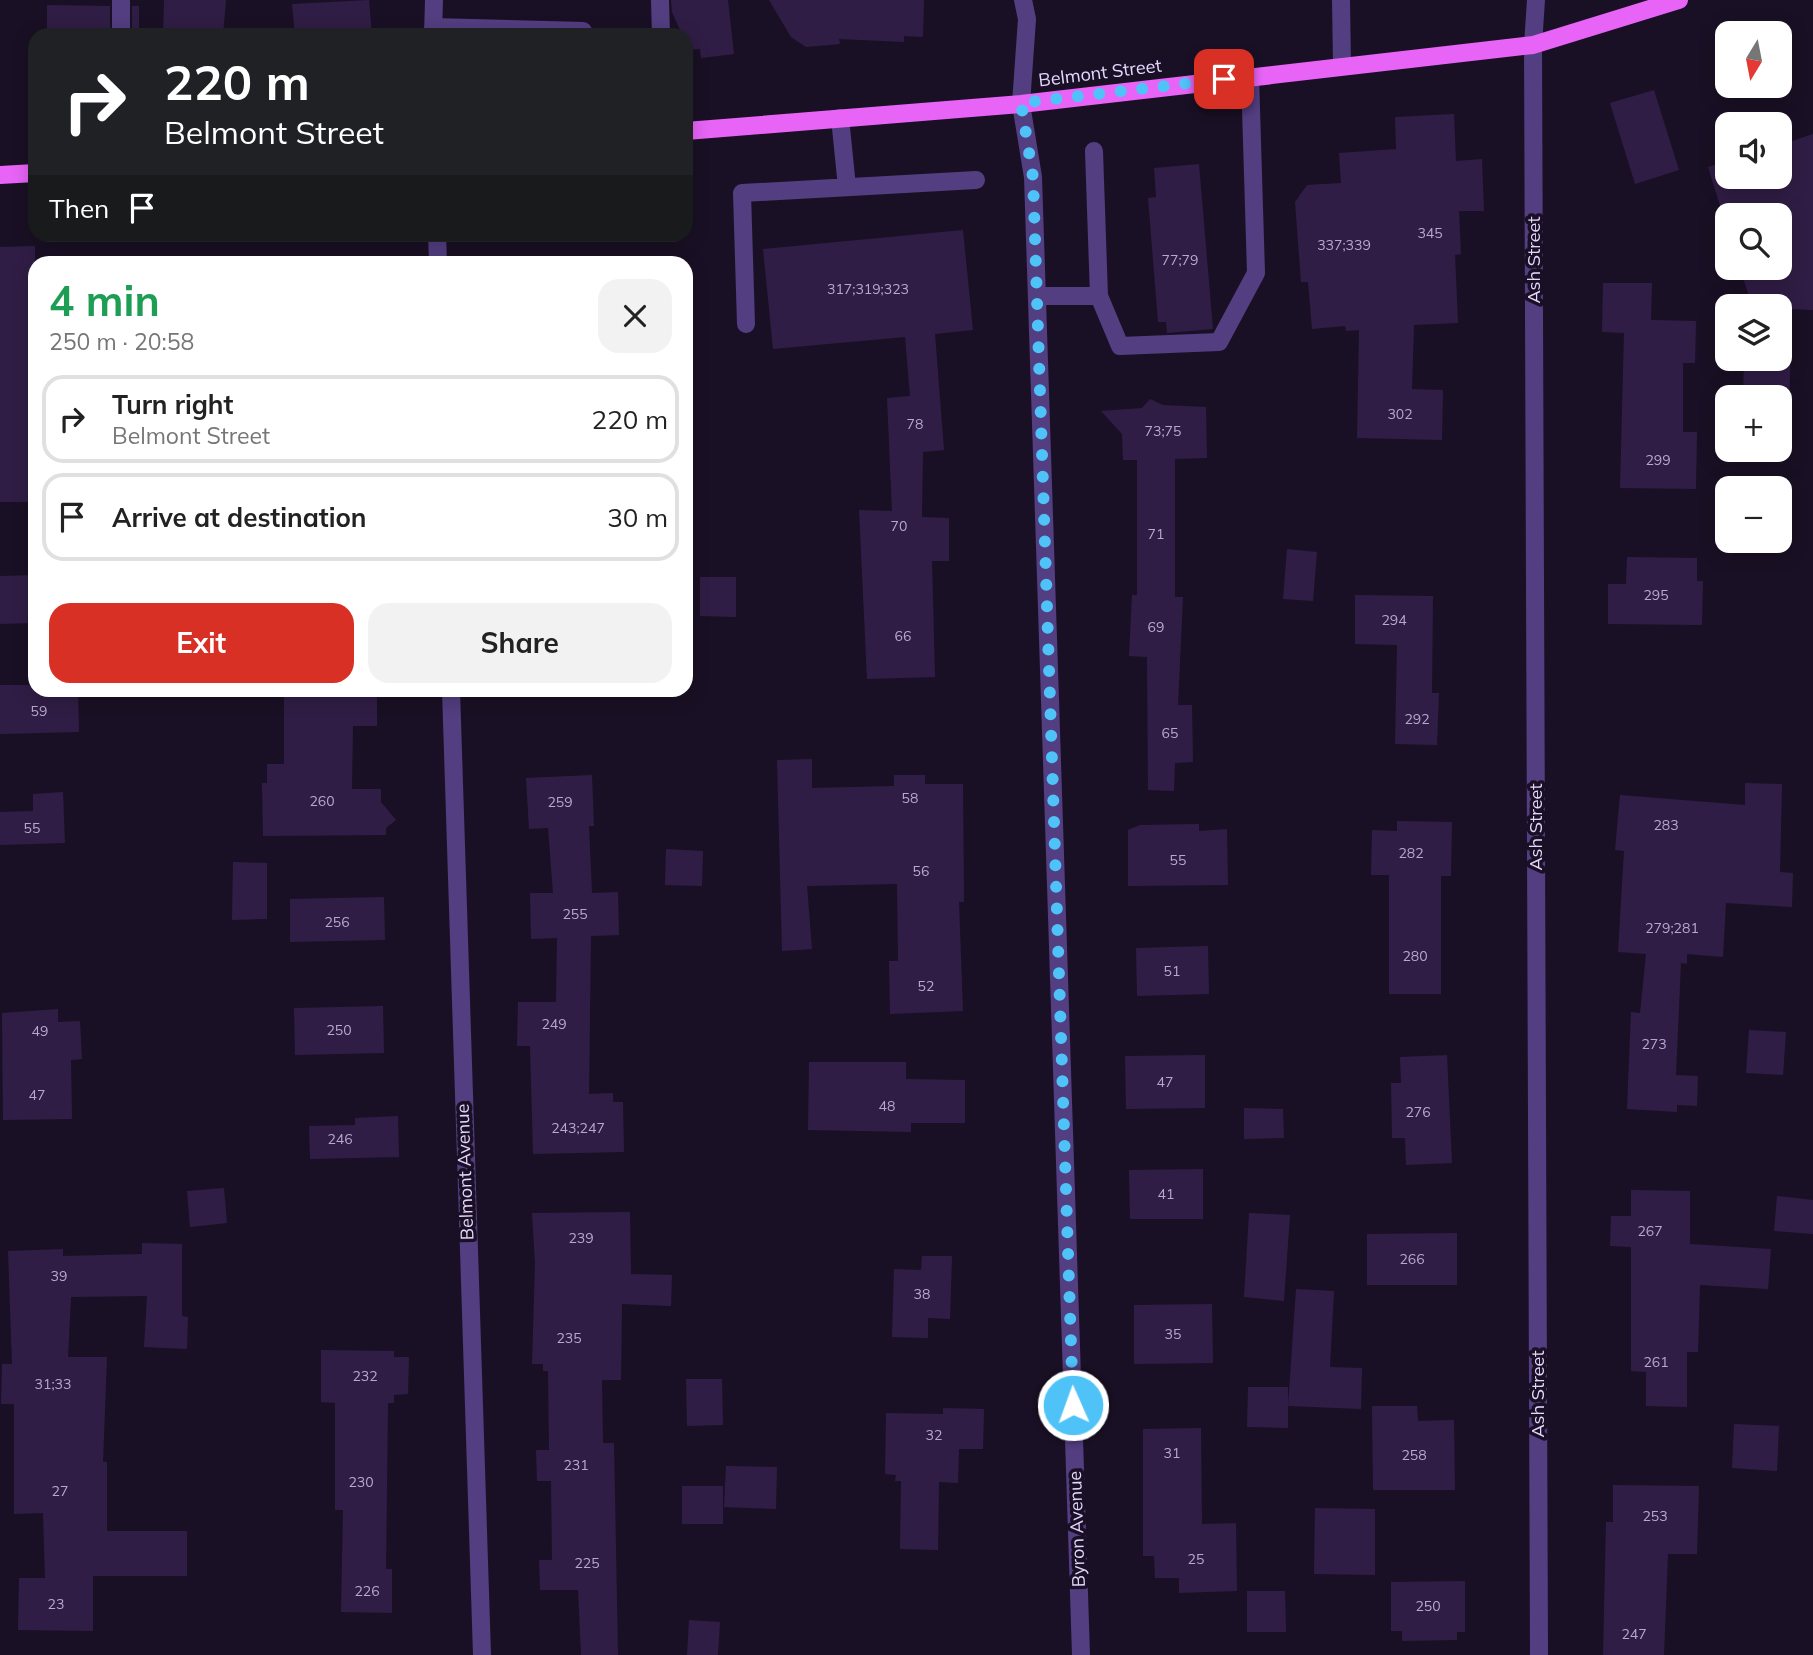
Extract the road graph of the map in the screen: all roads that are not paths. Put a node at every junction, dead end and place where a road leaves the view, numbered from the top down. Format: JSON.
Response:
{"nodes":[{"id":1,"x":121,"y":0,"type":"edge"},
{"id":2,"x":433,"y":0,"type":"edge"},
{"id":3,"x":660,"y":0,"type":"edge"},
{"id":4,"x":1023,"y":0,"type":"edge"},
{"id":5,"x":1341,"y":0,"type":"edge"},
{"id":6,"x":1536,"y":0,"type":"edge"},
{"id":7,"x":1679,"y":0,"type":"edge"},
{"id":8,"x":121,"y":28,"type":"edge"},
{"id":9,"x":433,"y":28,"type":"edge"},
{"id":10,"x":661,"y":28,"type":"edge"},
{"id":11,"x":1533,"y":45,"type":"junction"},
{"id":12,"x":1342,"y":65,"type":"junction"},
{"id":13,"x":1250,"y":76,"type":"junction"},
{"id":14,"x":1021,"y":103,"type":"junction"},
{"id":15,"x":839,"y":118,"type":"junction"},
{"id":16,"x":693,"y":130,"type":"edge"},
{"id":17,"x":1094,"y":151,"type":"dead end"},
{"id":18,"x":28,"y":173,"type":"edge"},
{"id":19,"x":0,"y":175,"type":"edge"},
{"id":20,"x":976,"y":180,"type":"dead end"},
{"id":21,"x":847,"y":187,"type":"junction"},
{"id":22,"x":1037,"y":296,"type":"junction"},
{"id":23,"x":1099,"y":296,"type":"junction"},
{"id":24,"x":746,"y":324,"type":"dead end"},
{"id":25,"x":451,"y":697,"type":"edge"},
{"id":26,"x":482,"y":1655,"type":"edge"},
{"id":27,"x":1081,"y":1655,"type":"edge"},
{"id":28,"x":1539,"y":1655,"type":"edge"}],
"edges":[{"from":1,"to":8,"type":"street"},
{"from":2,"to":9,"type":"street"},
{"from":3,"to":10,"type":"street"},
{"from":4,"to":14,"type":"street","name":"Byron Avenue"},
{"from":5,"to":12,"type":"street"},
{"from":6,"to":11,"type":"street","name":"Ash Street"},
{"from":7,"to":11,"type":"main road","name":"Belmont Street"},
{"from":11,"to":12,"type":"main road","name":"Belmont Street"},
{"from":11,"to":28,"type":"street","name":"Ash Street"},
{"from":12,"to":13,"type":"main road","name":"Belmont Street"},
{"from":13,"to":14,"type":"main road","name":"Belmont Street"},
{"from":13,"to":23,"type":"street"},
{"from":14,"to":15,"type":"main road","name":"Belmont Street"},
{"from":14,"to":22,"type":"street","name":"Byron Avenue"},
{"from":15,"to":16,"type":"main road","name":"Belmont Street"},
{"from":15,"to":21,"type":"street"},
{"from":17,"to":23,"type":"street"},
{"from":18,"to":19,"type":"main road"},
{"from":20,"to":21,"type":"street"},
{"from":21,"to":24,"type":"street"},
{"from":22,"to":23,"type":"street"},
{"from":22,"to":27,"type":"street","name":"Byron Avenue"},
{"from":25,"to":26,"type":"street","name":"Belmont Avenue"}]}
